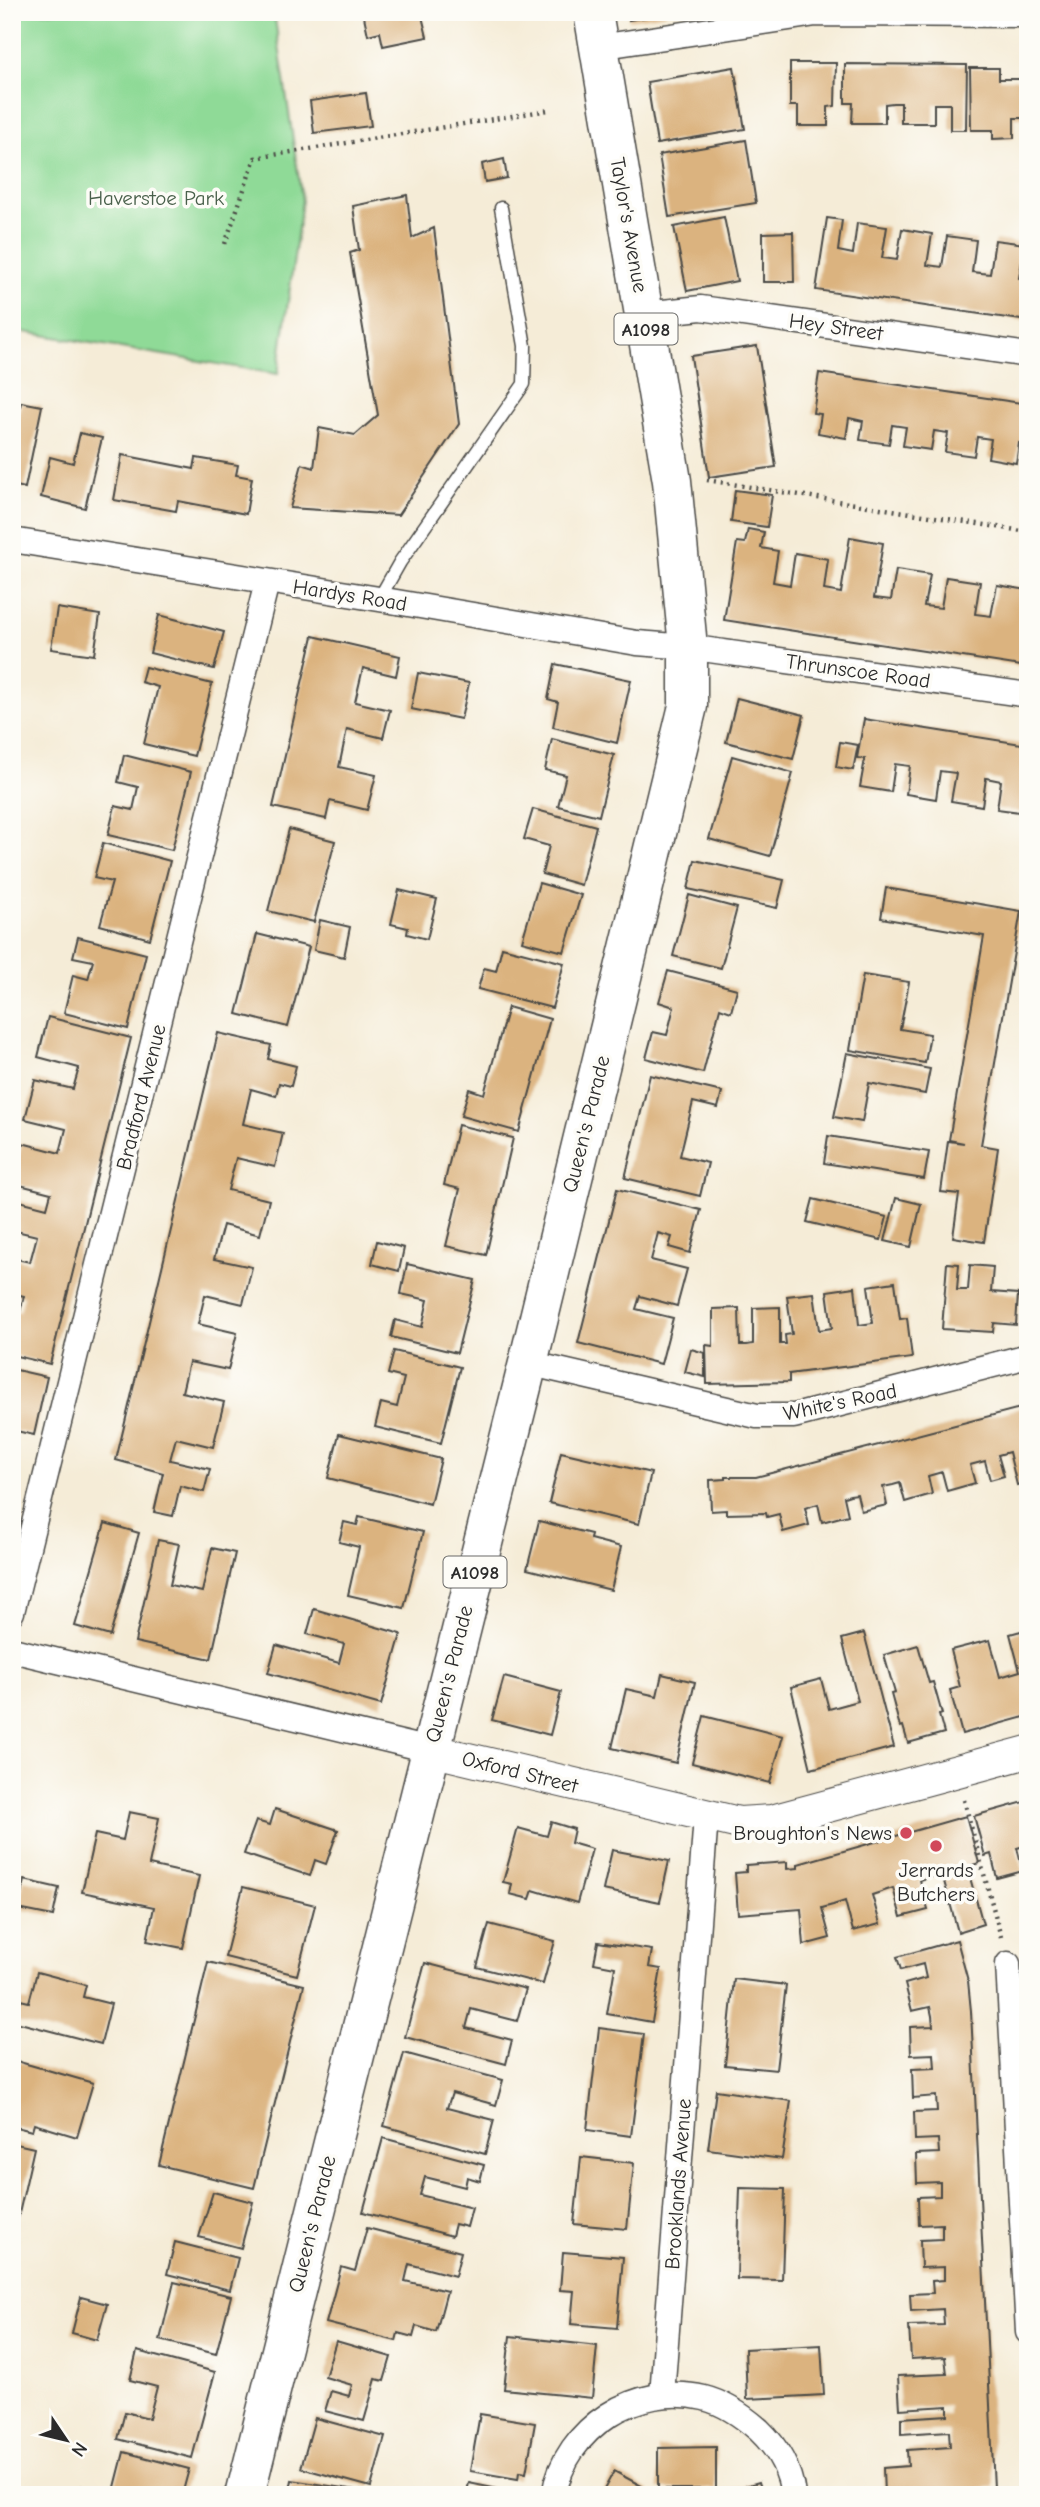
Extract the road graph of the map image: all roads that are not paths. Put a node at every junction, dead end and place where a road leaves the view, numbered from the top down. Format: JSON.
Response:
{"nodes":[{"id":1,"x":1028,"y":16,"type":"edge"},
{"id":2,"x":596,"y":30,"type":"edge"},
{"id":3,"x":501,"y":208,"type":"dead end"},
{"id":4,"x":644,"y":314,"type":"junction"},
{"id":5,"x":1028,"y":355,"type":"edge"},
{"id":6,"x":12,"y":540,"type":"edge"},
{"id":7,"x":267,"y":582,"type":"junction"},
{"id":8,"x":379,"y":599,"type":"junction"},
{"id":9,"x":688,"y":647,"type":"junction"},
{"id":10,"x":1028,"y":695,"type":"edge"},
{"id":11,"x":1028,"y":1356,"type":"edge"},
{"id":12,"x":528,"y":1363,"type":"junction"},
{"id":13,"x":12,"y":1612,"type":"edge"},
{"id":14,"x":12,"y":1650,"type":"edge"},
{"id":15,"x":430,"y":1750,"type":"junction"},
{"id":16,"x":1028,"y":1752,"type":"edge"},
{"id":17,"x":706,"y":1817,"type":"junction"},
{"id":18,"x":1008,"y":1964,"type":"road end"},
{"id":19,"x":1027,"y":2302,"type":"edge"},
{"id":20,"x":1028,"y":2332,"type":"edge"},
{"id":21,"x":662,"y":2395,"type":"junction"},
{"id":22,"x":245,"y":2495,"type":"edge"},
{"id":23,"x":554,"y":2495,"type":"edge"},
{"id":24,"x":793,"y":2495,"type":"edge"}],
"edges":[{"from":1,"to":2,"type":"street"},
{"from":2,"to":4,"type":"main road","name":"Taylor's Avenue","number":"A1098"},
{"from":3,"to":8,"type":"lane"},
{"from":4,"to":5,"type":"street","name":"Hey Street"},
{"from":4,"to":9,"type":"main road","name":"Taylor's Avenue","number":"A1098"},
{"from":6,"to":7,"type":"street","name":"Hardys Road"},
{"from":7,"to":8,"type":"street","name":"Hardys Road"},
{"from":7,"to":13,"type":"street","name":"Bradford Avenue"},
{"from":8,"to":9,"type":"street","name":"Hardys Road"},
{"from":9,"to":10,"type":"street","name":"Thrunscoe Road"},
{"from":9,"to":12,"type":"main road","name":"Queen's Parade","number":"A1098"},
{"from":11,"to":12,"type":"street","name":"White's Road"},
{"from":12,"to":15,"type":"main road","name":"Queen's Parade","number":"A1098"},
{"from":14,"to":15,"type":"street","name":"Oxford Street"},
{"from":15,"to":17,"type":"street","name":"Oxford Street"},
{"from":15,"to":22,"type":"main road","name":"Queen's Parade","number":"A1098"},
{"from":16,"to":17,"type":"street","name":"Oxford Street"},
{"from":17,"to":21,"type":"street","name":"Brooklands Avenue"},
{"from":18,"to":19,"type":"street"},
{"from":19,"to":20,"type":"street"},
{"from":21,"to":23,"type":"street"},
{"from":21,"to":24,"type":"street"}]}
